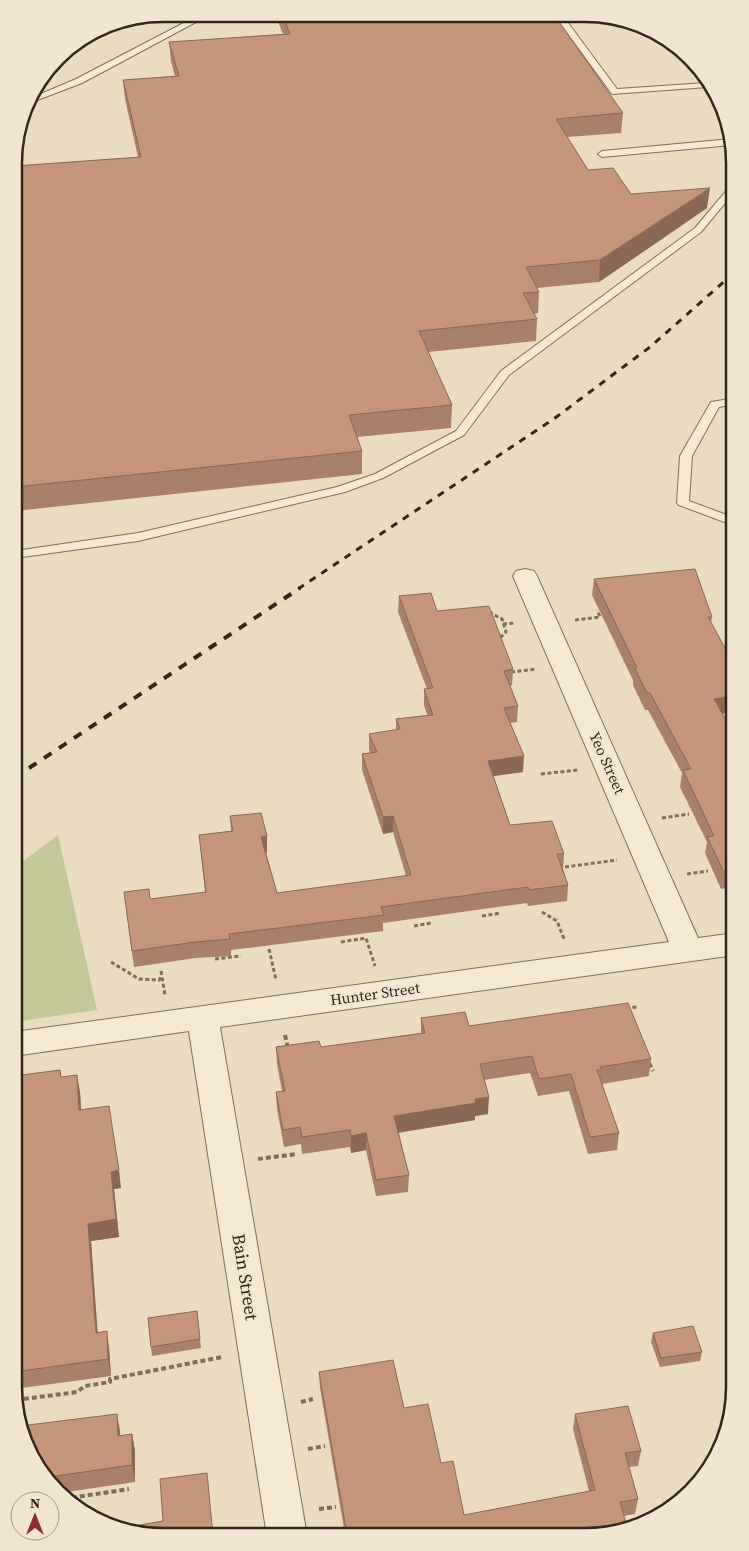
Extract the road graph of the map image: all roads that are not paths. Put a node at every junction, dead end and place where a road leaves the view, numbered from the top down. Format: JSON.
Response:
{"nodes":[{"id":1,"x":192,"y":22,"type":"edge"},
{"id":2,"x":563,"y":22,"type":"edge"},
{"id":3,"x":703,"y":85,"type":"edge"},
{"id":4,"x":39,"y":97,"type":"edge"},
{"id":5,"x":725,"y":143,"type":"edge"},
{"id":6,"x":602,"y":154,"type":"dead end"},
{"id":7,"x":726,"y":197,"type":"edge"},
{"id":8,"x":726,"y":402,"type":"edge"},
{"id":9,"x":726,"y":519,"type":"edge"},
{"id":10,"x":23,"y":554,"type":"edge"},
{"id":11,"x":525,"y":576,"type":"dead end"},
{"id":12,"x":726,"y":945,"type":"edge"},
{"id":13,"x":688,"y":950,"type":"junction"},
{"id":14,"x":203,"y":1018,"type":"junction"},
{"id":15,"x":22,"y":1043,"type":"edge"},
{"id":16,"x":286,"y":1528,"type":"edge"}],
"edges":[{"from":1,"to":4,"type":"lane"},
{"from":2,"to":3,"type":"lane"},
{"from":5,"to":6,"type":"lane"},
{"from":7,"to":10,"type":"lane"},
{"from":8,"to":9,"type":"lane"},
{"from":11,"to":13,"type":"street","name":"Yeo Street"},
{"from":12,"to":13,"type":"street","name":"Hunter Street"},
{"from":13,"to":14,"type":"street","name":"Hunter Street"},
{"from":14,"to":15,"type":"street","name":"Hunter Street"},
{"from":14,"to":16,"type":"street","name":"Bain Street"}]}
